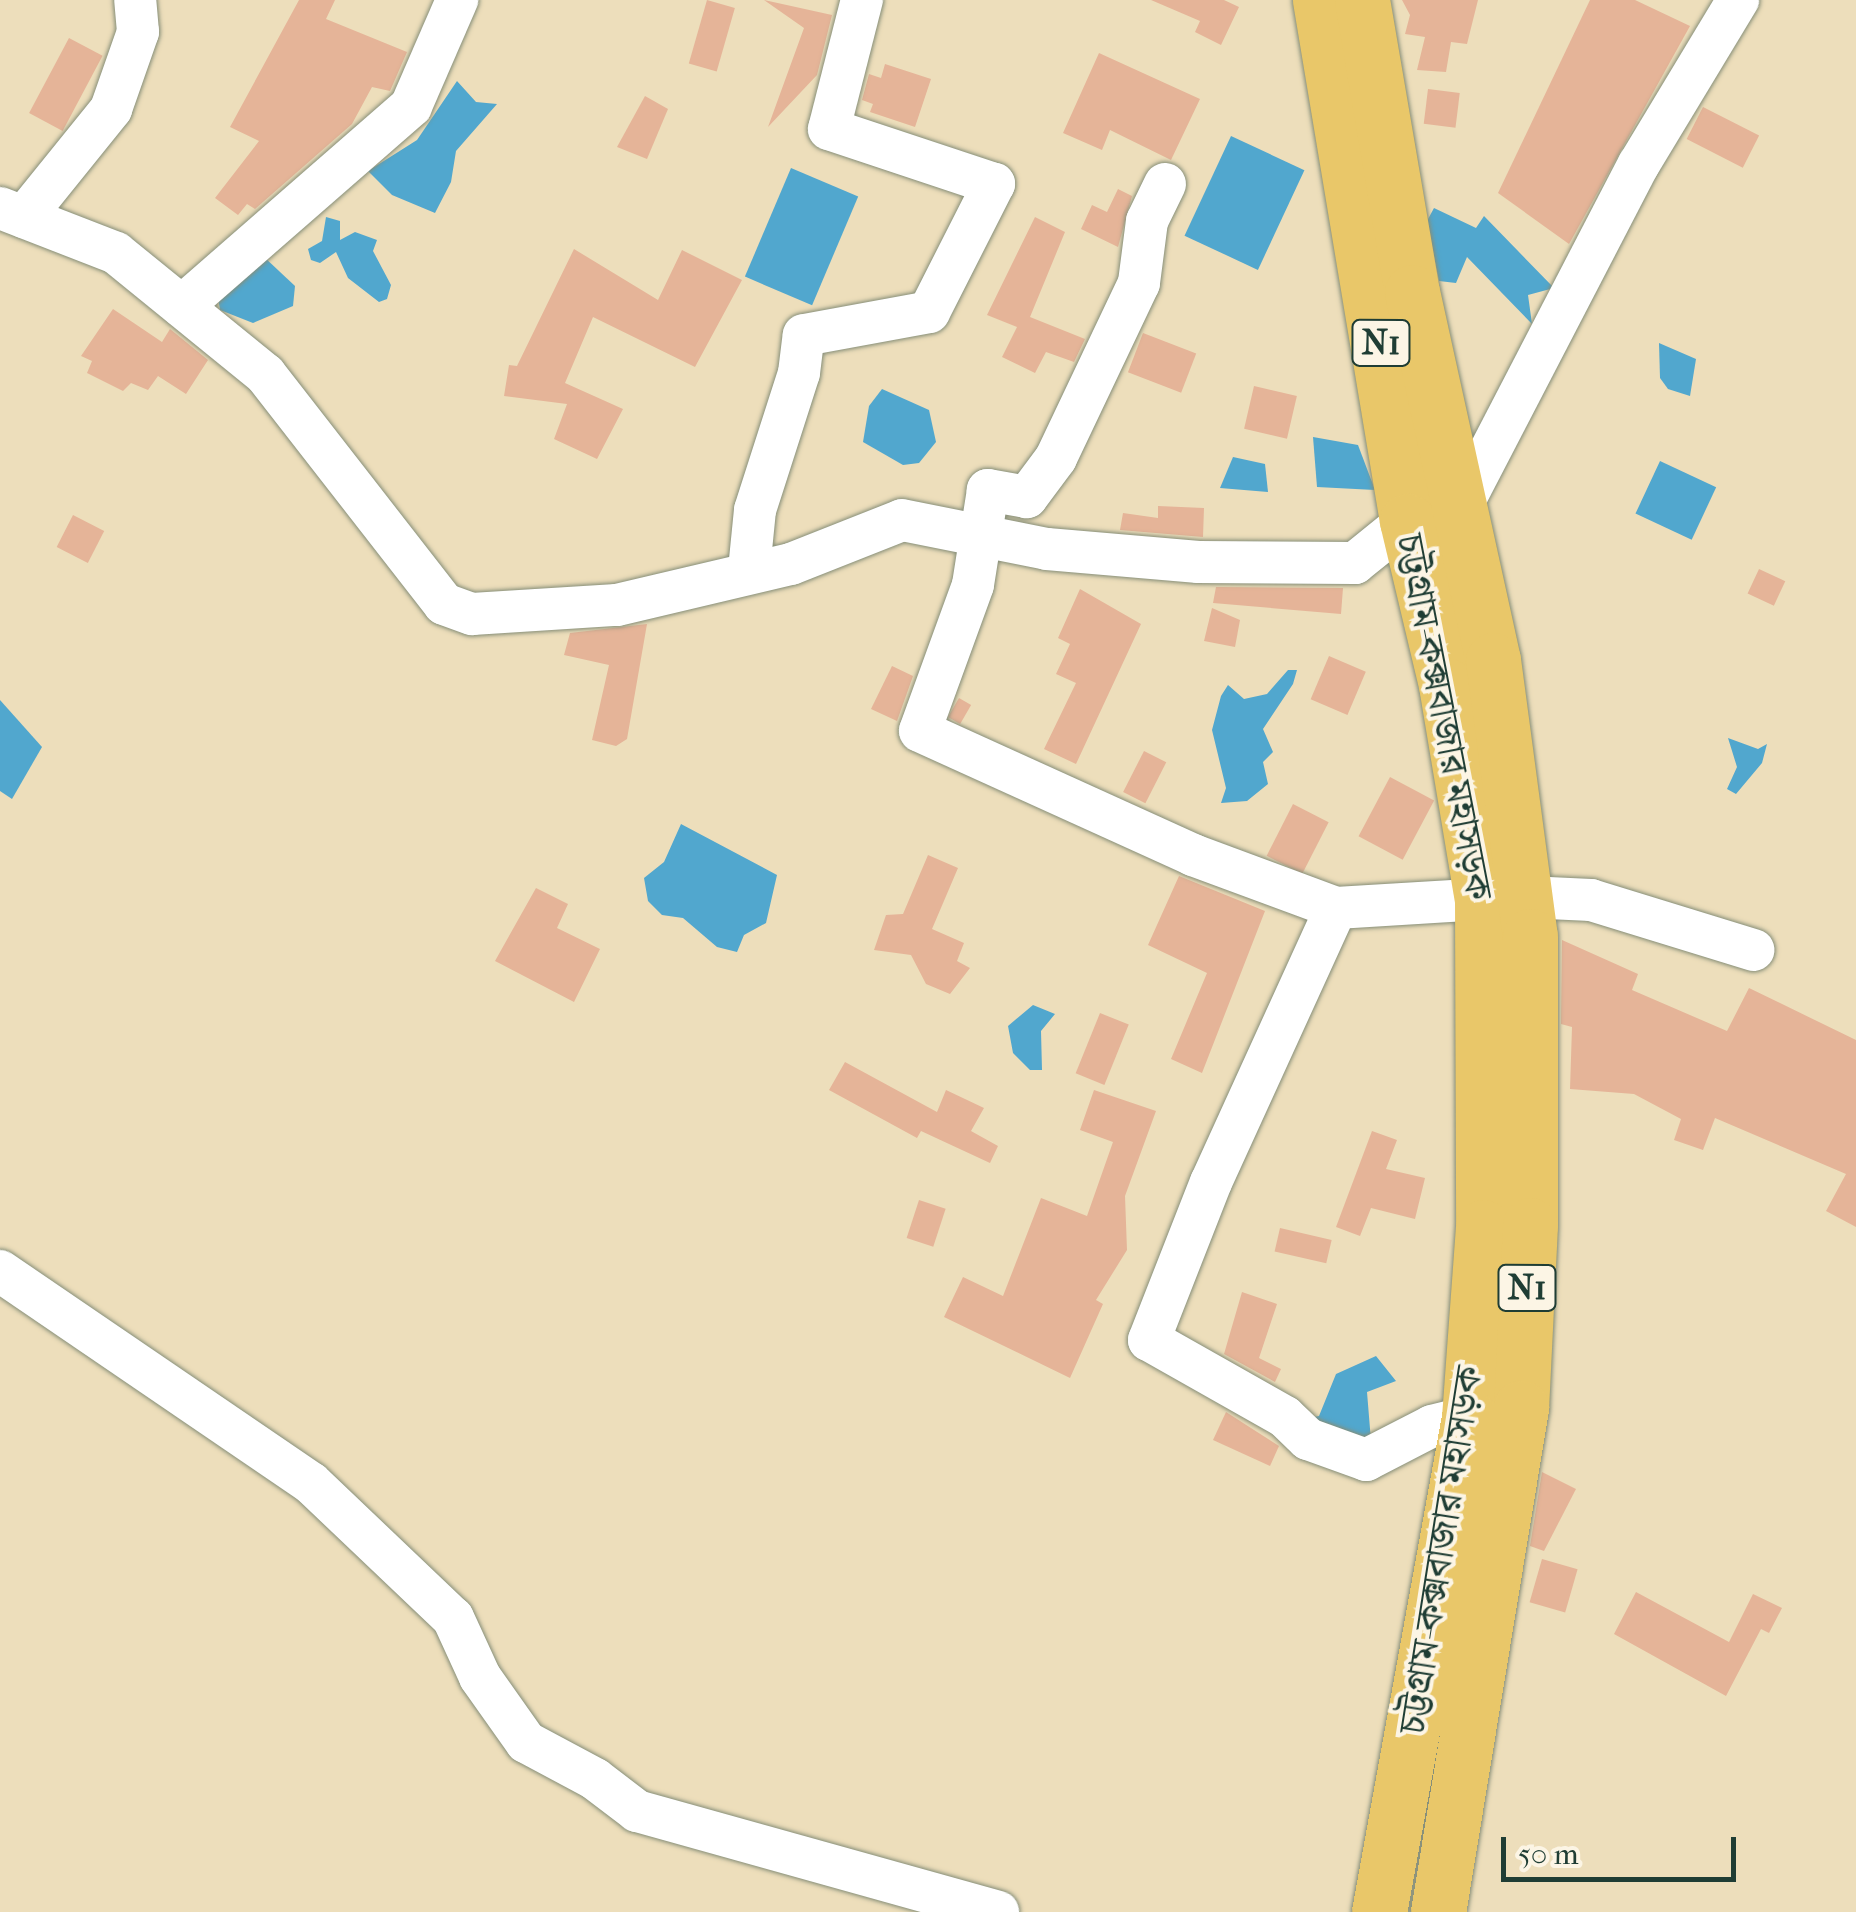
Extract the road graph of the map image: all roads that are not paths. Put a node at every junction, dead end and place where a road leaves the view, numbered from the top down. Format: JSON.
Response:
{"nodes":[{"id":1,"x":135,"y":0,"type":"edge"},
{"id":2,"x":456,"y":0,"type":"edge"},
{"id":3,"x":862,"y":0,"type":"edge"},
{"id":4,"x":1320,"y":0,"type":"edge"},
{"id":5,"x":1362,"y":0,"type":"edge"},
{"id":6,"x":1738,"y":0,"type":"edge"},
{"id":7,"x":1165,"y":184,"type":"dead end"},
{"id":8,"x":12,"y":213,"type":"edge"},
{"id":9,"x":182,"y":306,"type":"junction"},
{"id":10,"x":1462,"y":505,"type":"junction"},
{"id":11,"x":1407,"y":521,"type":"junction"},
{"id":12,"x":983,"y":536,"type":"junction"},
{"id":13,"x":749,"y":570,"type":"junction"},
{"id":14,"x":1504,"y":898,"type":"junction"},
{"id":15,"x":1336,"y":908,"type":"junction"},
{"id":16,"x":1754,"y":950,"type":"dead end"},
{"id":17,"x":0,"y":1271,"type":"edge"},
{"id":18,"x":1469,"y":1417,"type":"junction"},
{"id":19,"x":998,"y":1912,"type":"edge"},
{"id":20,"x":1379,"y":1912,"type":"edge"},
{"id":21,"x":1438,"y":1912,"type":"edge"}],
"edges":[{"from":1,"to":8,"type":"street"},
{"from":2,"to":9,"type":"street"},
{"from":3,"to":13,"type":"street"},
{"from":4,"to":11,"type":"highway","name":"চট্টগ্রাম-কক্সবাজার মহাসড়ক","number":"N1"},
{"from":5,"to":10,"type":"highway","name":"চট্টগ্রাম-কক্সবাজার মহাসড়ক","number":"N1"},
{"from":6,"to":10,"type":"street"},
{"from":7,"to":12,"type":"street"},
{"from":8,"to":9,"type":"street"},
{"from":9,"to":13,"type":"street"},
{"from":10,"to":14,"type":"highway","name":"চট্টগ্রাম-কক্সবাজার মহাসড়ক","number":"N1"},
{"from":11,"to":12,"type":"street"},
{"from":11,"to":14,"type":"highway","name":"চট্টগ্রাম-কক্সবাজার মহাসড়ক","number":"N1"},
{"from":12,"to":13,"type":"street"},
{"from":12,"to":15,"type":"street"},
{"from":14,"to":15,"type":"street"},
{"from":14,"to":16,"type":"street"},
{"from":14,"to":18,"type":"highway","name":"চট্টগ্রাম-কক্সবাজার মহাসড়ক","number":"N1"},
{"from":14,"to":21,"type":"highway","name":"চট্টগ্রাম-কক্সবাজার মহাসড়ক","number":"N1"},
{"from":15,"to":18,"type":"street"},
{"from":17,"to":19,"type":"street"},
{"from":18,"to":20,"type":"highway","name":"চট্টগ্রাম-কক্সবাজার মহাসড়ক","number":"N1"}]}
